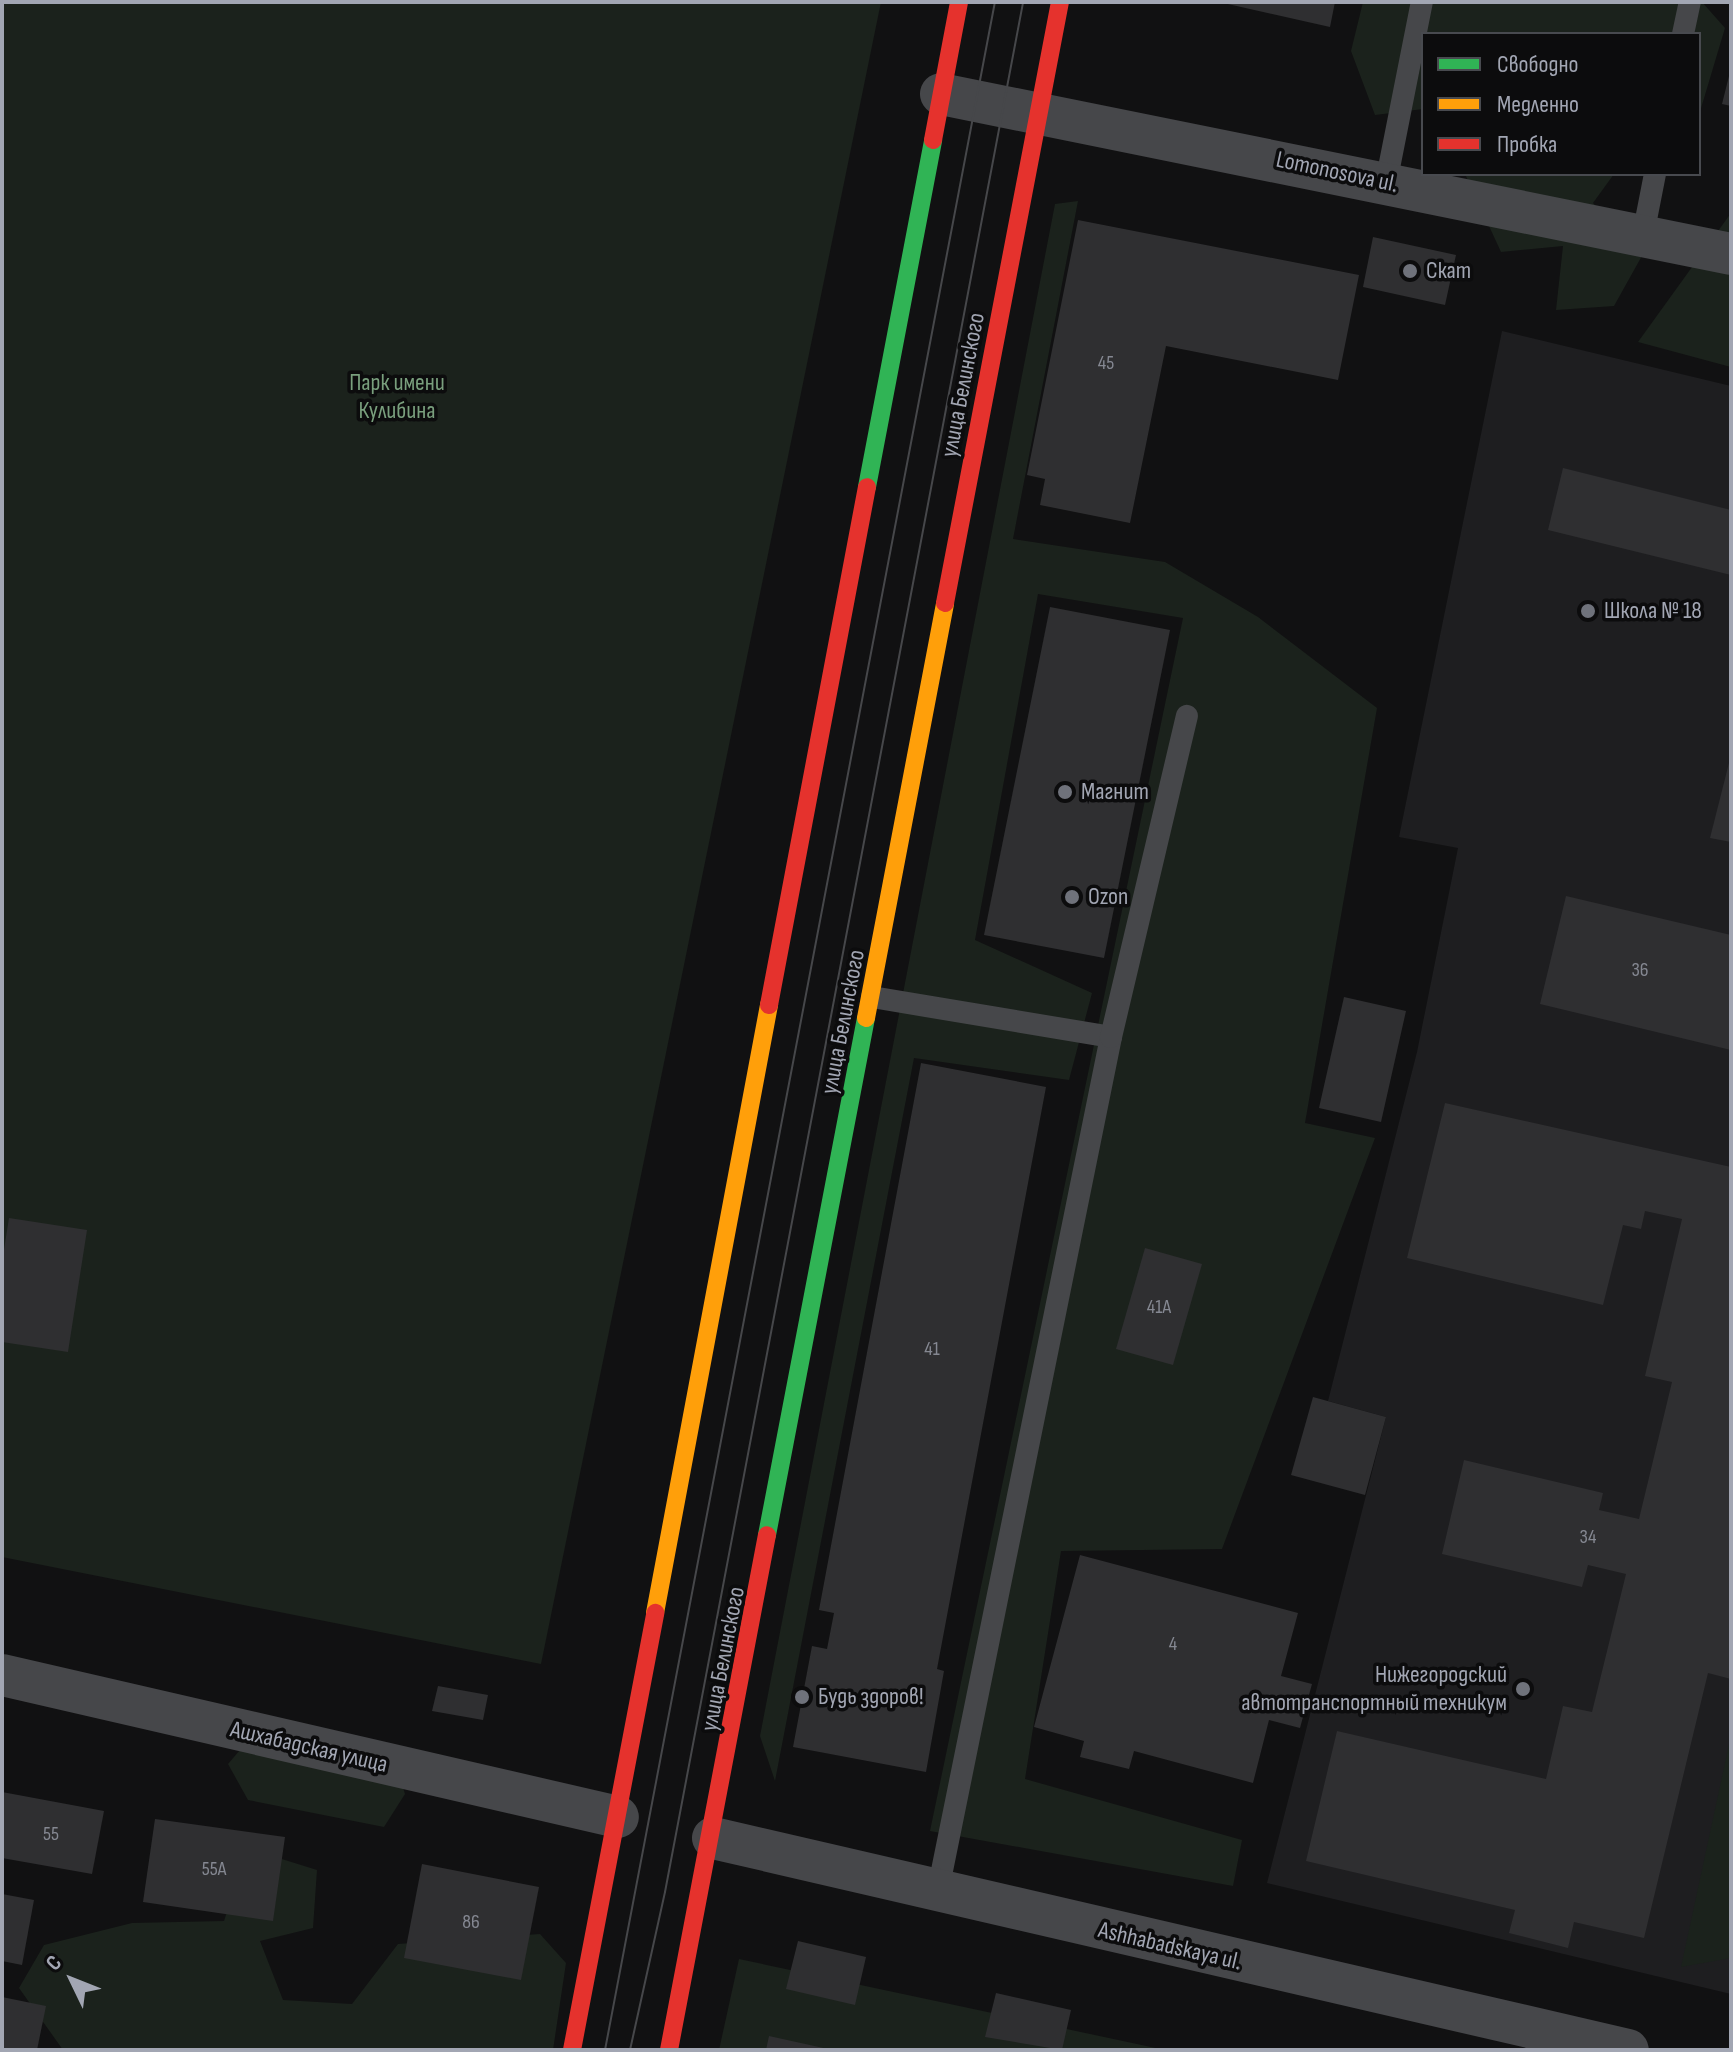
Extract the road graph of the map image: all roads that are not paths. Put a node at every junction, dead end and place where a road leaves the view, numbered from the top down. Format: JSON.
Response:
{"nodes":[{"id":1,"x":959,"y":2,"type":"edge"},
{"id":2,"x":1060,"y":2,"type":"edge"},
{"id":3,"x":1422,"y":2,"type":"edge"},
{"id":4,"x":1690,"y":2,"type":"edge"},
{"id":5,"x":1683,"y":32,"type":"edge"},
{"id":6,"x":941,"y":94,"type":"junction"},
{"id":7,"x":1039,"y":112,"type":"junction"},
{"id":8,"x":1655,"y":176,"type":"edge"},
{"id":9,"x":1386,"y":183,"type":"junction"},
{"id":10,"x":1643,"y":235,"type":"junction"},
{"id":11,"x":1731,"y":254,"type":"edge"},
{"id":12,"x":1187,"y":716,"type":"dead end"},
{"id":13,"x":872,"y":997,"type":"junction"},
{"id":14,"x":1111,"y":1037,"type":"junction"},
{"id":15,"x":2,"y":1675,"type":"edge"},
{"id":16,"x":618,"y":1817,"type":"junction"},
{"id":17,"x":713,"y":1838,"type":"junction"},
{"id":18,"x":938,"y":1890,"type":"junction"},
{"id":19,"x":572,"y":2050,"type":"edge"},
{"id":20,"x":669,"y":2050,"type":"edge"},
{"id":21,"x":1628,"y":2050,"type":"edge"}],
"edges":[{"from":1,"to":6,"type":"main road"},
{"from":2,"to":7,"type":"main road","name":"улица Белинского"},
{"from":3,"to":9,"type":"lane"},
{"from":4,"to":5,"type":"lane"},
{"from":6,"to":7,"type":"street","name":"Lomonosova ul."},
{"from":6,"to":16,"type":"main road"},
{"from":7,"to":9,"type":"street","name":"Lomonosova ul."},
{"from":7,"to":13,"type":"main road","name":"улица Белинского"},
{"from":8,"to":10,"type":"lane"},
{"from":9,"to":10,"type":"street","name":"Lomonosova ul."},
{"from":10,"to":11,"type":"street","name":"Lomonosova ul."},
{"from":12,"to":14,"type":"lane"},
{"from":13,"to":14,"type":"lane"},
{"from":13,"to":17,"type":"main road","name":"улица Белинского"},
{"from":14,"to":18,"type":"lane"},
{"from":15,"to":16,"type":"street","name":"Ашхабадская улица"},
{"from":16,"to":19,"type":"main road"},
{"from":17,"to":18,"type":"street","name":"Ashhabadskaya ul."},
{"from":17,"to":20,"type":"main road","name":"улица Белинского"},
{"from":18,"to":21,"type":"street","name":"Ashhabadskaya ul."}]}
